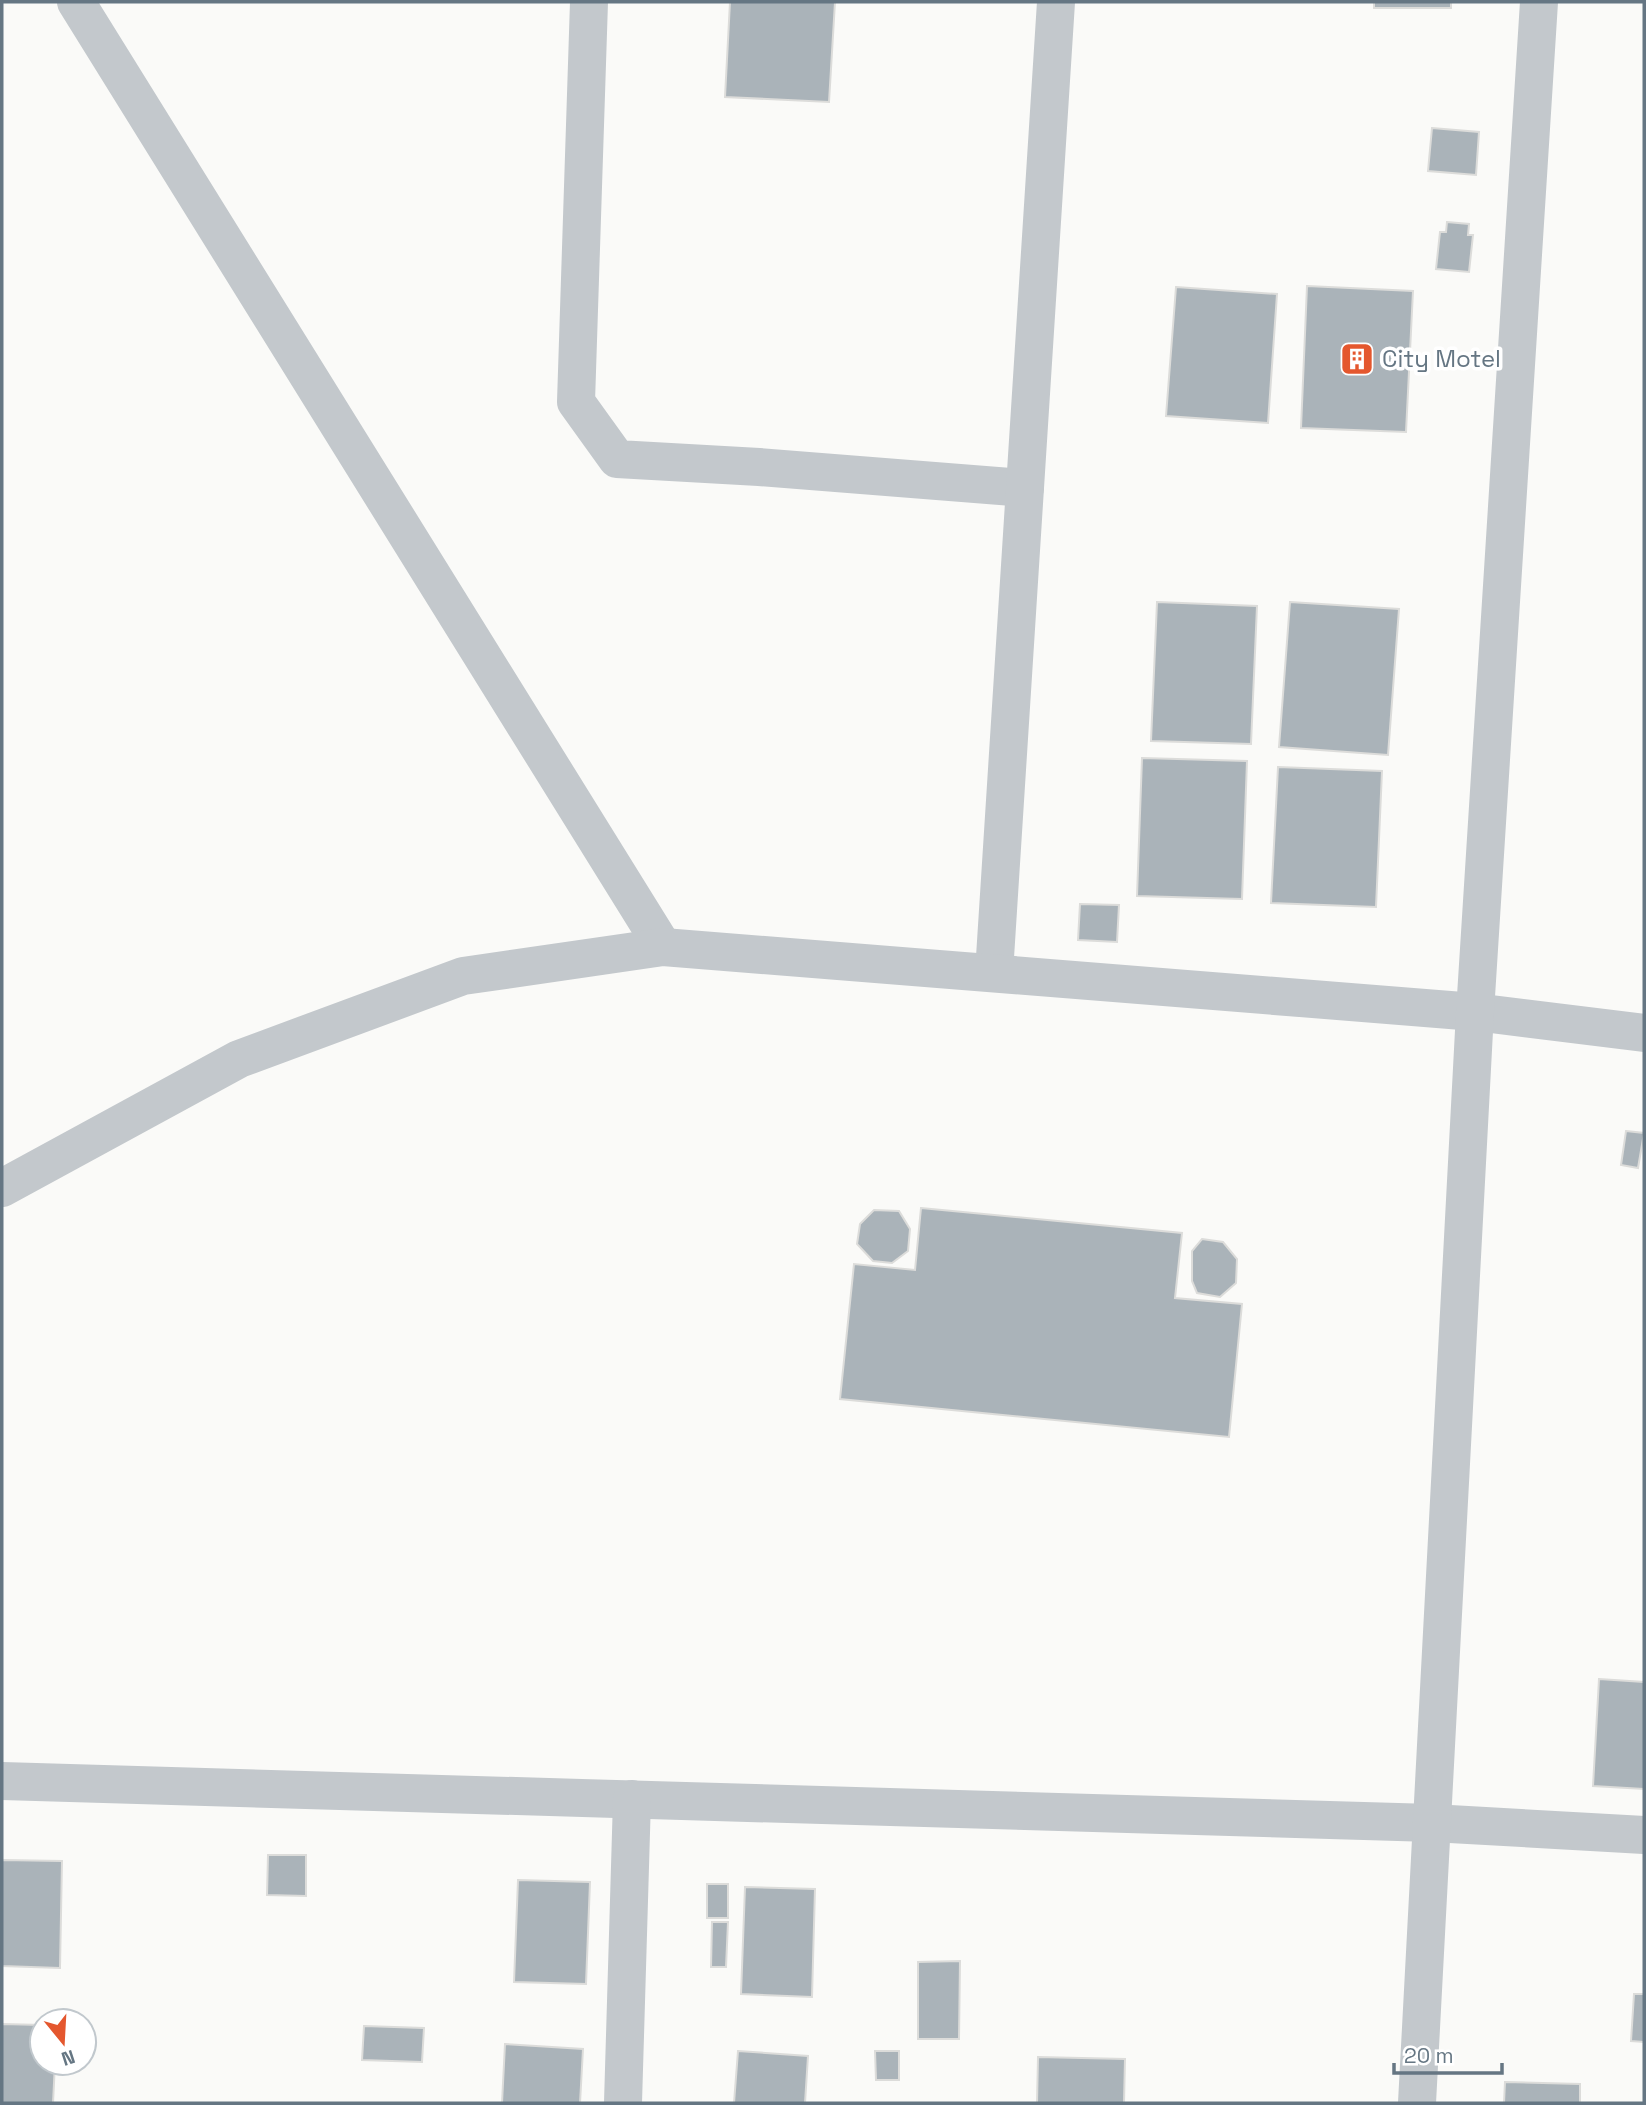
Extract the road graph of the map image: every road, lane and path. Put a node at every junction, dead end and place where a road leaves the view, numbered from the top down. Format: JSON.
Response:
{"nodes":[{"id":1,"x":76,"y":2,"type":"edge"},
{"id":2,"x":590,"y":2,"type":"edge"},
{"id":3,"x":1056,"y":2,"type":"edge"},
{"id":4,"x":1539,"y":2,"type":"edge"},
{"id":5,"x":1025,"y":488,"type":"junction"},
{"id":6,"x":663,"y":947,"type":"junction"},
{"id":7,"x":994,"y":974,"type":"junction"},
{"id":8,"x":1475,"y":1012,"type":"junction"},
{"id":9,"x":1644,"y":1032,"type":"edge"},
{"id":10,"x":2,"y":1188,"type":"edge"},
{"id":11,"x":2,"y":1780,"type":"edge"},
{"id":12,"x":632,"y":1799,"type":"junction"},
{"id":13,"x":1432,"y":1823,"type":"junction"},
{"id":14,"x":1644,"y":1835,"type":"edge"},
{"id":15,"x":623,"y":2103,"type":"edge"},
{"id":16,"x":1417,"y":2103,"type":"edge"}],
"edges":[{"from":1,"to":6,"type":"street"},
{"from":2,"to":5,"type":"street"},
{"from":3,"to":5,"type":"street"},
{"from":4,"to":8,"type":"street"},
{"from":5,"to":7,"type":"street"},
{"from":6,"to":7,"type":"street"},
{"from":6,"to":10,"type":"street"},
{"from":7,"to":8,"type":"street"},
{"from":8,"to":9,"type":"street"},
{"from":8,"to":13,"type":"street"},
{"from":11,"to":12,"type":"street"},
{"from":12,"to":13,"type":"street"},
{"from":12,"to":15,"type":"street"},
{"from":13,"to":14,"type":"street"},
{"from":13,"to":16,"type":"street"}]}
